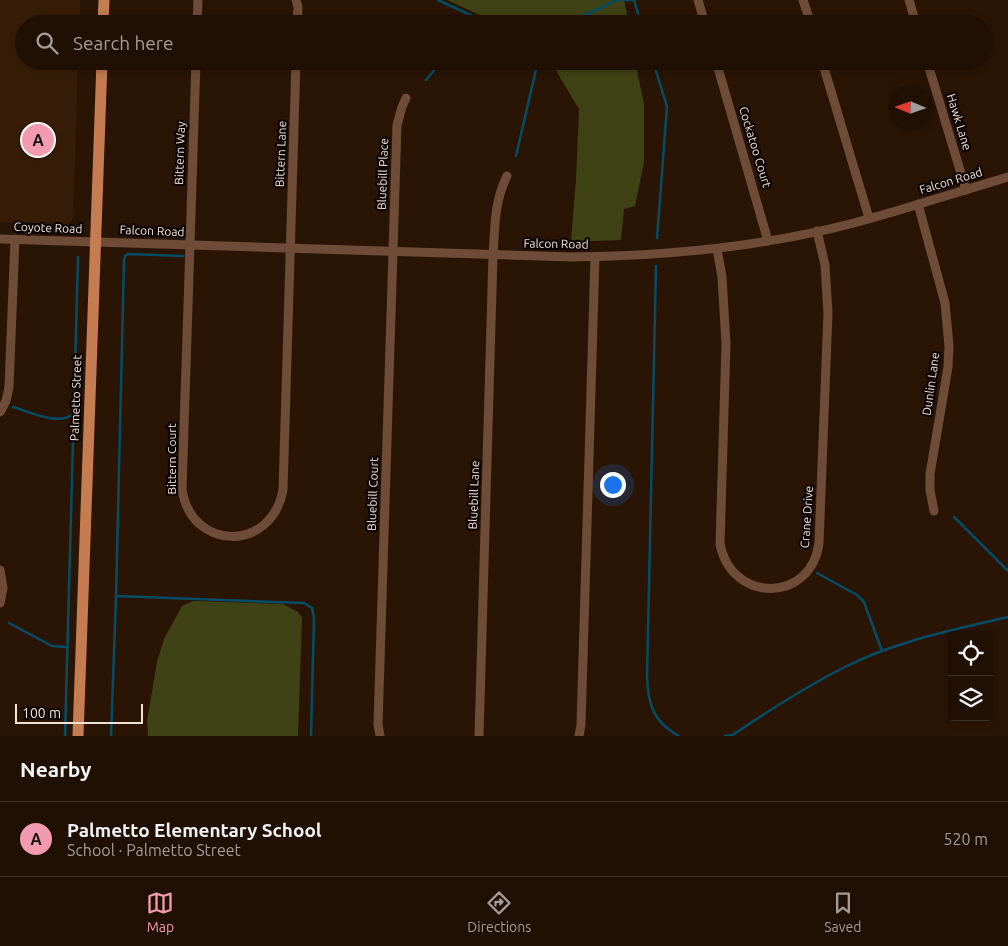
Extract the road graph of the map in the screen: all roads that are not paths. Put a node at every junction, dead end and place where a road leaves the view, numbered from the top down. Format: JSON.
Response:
{"nodes":[{"id":1,"x":104,"y":0,"type":"edge"},
{"id":2,"x":198,"y":0,"type":"edge"},
{"id":3,"x":296,"y":0,"type":"edge"},
{"id":4,"x":698,"y":0,"type":"edge"},
{"id":5,"x":803,"y":0,"type":"edge"},
{"id":6,"x":909,"y":0,"type":"edge"},
{"id":7,"x":103,"y":15,"type":"edge"},
{"id":8,"x":197,"y":15,"type":"edge"},
{"id":9,"x":298,"y":15,"type":"edge"},
{"id":10,"x":702,"y":15,"type":"edge"},
{"id":11,"x":808,"y":15,"type":"edge"},
{"id":12,"x":913,"y":15,"type":"edge"},
{"id":13,"x":102,"y":70,"type":"edge"},
{"id":14,"x":196,"y":70,"type":"edge"},
{"id":15,"x":296,"y":70,"type":"edge"},
{"id":16,"x":719,"y":70,"type":"edge"},
{"id":17,"x":825,"y":70,"type":"edge"},
{"id":18,"x":930,"y":70,"type":"edge"},
{"id":19,"x":406,"y":98,"type":"dead end"},
{"id":20,"x":507,"y":176,"type":"dead end"},
{"id":21,"x":1008,"y":177,"type":"edge"},
{"id":22,"x":966,"y":190,"type":"junction"},
{"id":23,"x":918,"y":204,"type":"junction"},
{"id":24,"x":869,"y":218,"type":"junction"},
{"id":25,"x":817,"y":231,"type":"junction"},
{"id":26,"x":0,"y":239,"type":"edge"},
{"id":27,"x":15,"y":239,"type":"junction"},
{"id":28,"x":768,"y":241,"type":"junction"},
{"id":29,"x":95,"y":242,"type":"junction"},
{"id":30,"x":189,"y":245,"type":"junction"},
{"id":31,"x":291,"y":248,"type":"junction"},
{"id":32,"x":717,"y":249,"type":"junction"},
{"id":33,"x":392,"y":252,"type":"junction"},
{"id":34,"x":493,"y":255,"type":"junction"},
{"id":35,"x":595,"y":257,"type":"junction"},
{"id":36,"x":0,"y":412,"type":"edge"},
{"id":37,"x":934,"y":511,"type":"dead end"},
{"id":38,"x":0,"y":570,"type":"edge"},
{"id":39,"x":0,"y":603,"type":"edge"},
{"id":40,"x":78,"y":736,"type":"edge"},
{"id":41,"x":380,"y":736,"type":"edge"},
{"id":42,"x":479,"y":736,"type":"edge"},
{"id":43,"x":579,"y":736,"type":"edge"}],
"edges":[{"from":1,"to":7,"type":"main road"},
{"from":2,"to":8,"type":"street"},
{"from":3,"to":9,"type":"street"},
{"from":4,"to":10,"type":"street"},
{"from":5,"to":11,"type":"street"},
{"from":6,"to":12,"type":"street"},
{"from":13,"to":29,"type":"main road","name":"Palmetto Street"},
{"from":14,"to":30,"type":"street","name":"Bittern Way"},
{"from":15,"to":31,"type":"street","name":"Bittern Lane"},
{"from":16,"to":28,"type":"street","name":"Cockatoo Court"},
{"from":17,"to":24,"type":"street"},
{"from":18,"to":22,"type":"street","name":"Hawk Lane"},
{"from":19,"to":33,"type":"street","name":"Bluebill Place"},
{"from":20,"to":34,"type":"street","name":"Bluebill Lane"},
{"from":21,"to":22,"type":"street","name":"Falcon Road"},
{"from":22,"to":23,"type":"street","name":"Falcon Road"},
{"from":23,"to":24,"type":"street","name":"Falcon Road"},
{"from":23,"to":37,"type":"street","name":"Dunlin Lane"},
{"from":24,"to":25,"type":"street","name":"Falcon Road"},
{"from":25,"to":28,"type":"street","name":"Falcon Road"},
{"from":25,"to":32,"type":"street","name":"Crane Drive"},
{"from":26,"to":27,"type":"street","name":"Coyote Road"},
{"from":27,"to":29,"type":"street","name":"Coyote Road"},
{"from":27,"to":36,"type":"street"},
{"from":28,"to":32,"type":"street","name":"Falcon Road"},
{"from":29,"to":30,"type":"street","name":"Falcon Road"},
{"from":29,"to":40,"type":"main road","name":"Palmetto Street"},
{"from":30,"to":31,"type":"street","name":"Falcon Road"},
{"from":30,"to":31,"type":"street","name":"Bittern Court"},
{"from":31,"to":33,"type":"street","name":"Falcon Road"},
{"from":32,"to":35,"type":"street","name":"Falcon Road"},
{"from":33,"to":34,"type":"street","name":"Falcon Road"},
{"from":33,"to":41,"type":"street","name":"Bluebill Court"},
{"from":34,"to":35,"type":"street","name":"Falcon Road"},
{"from":34,"to":42,"type":"street","name":"Bluebill Lane"},
{"from":35,"to":43,"type":"street"},
{"from":38,"to":39,"type":"street"}]}
